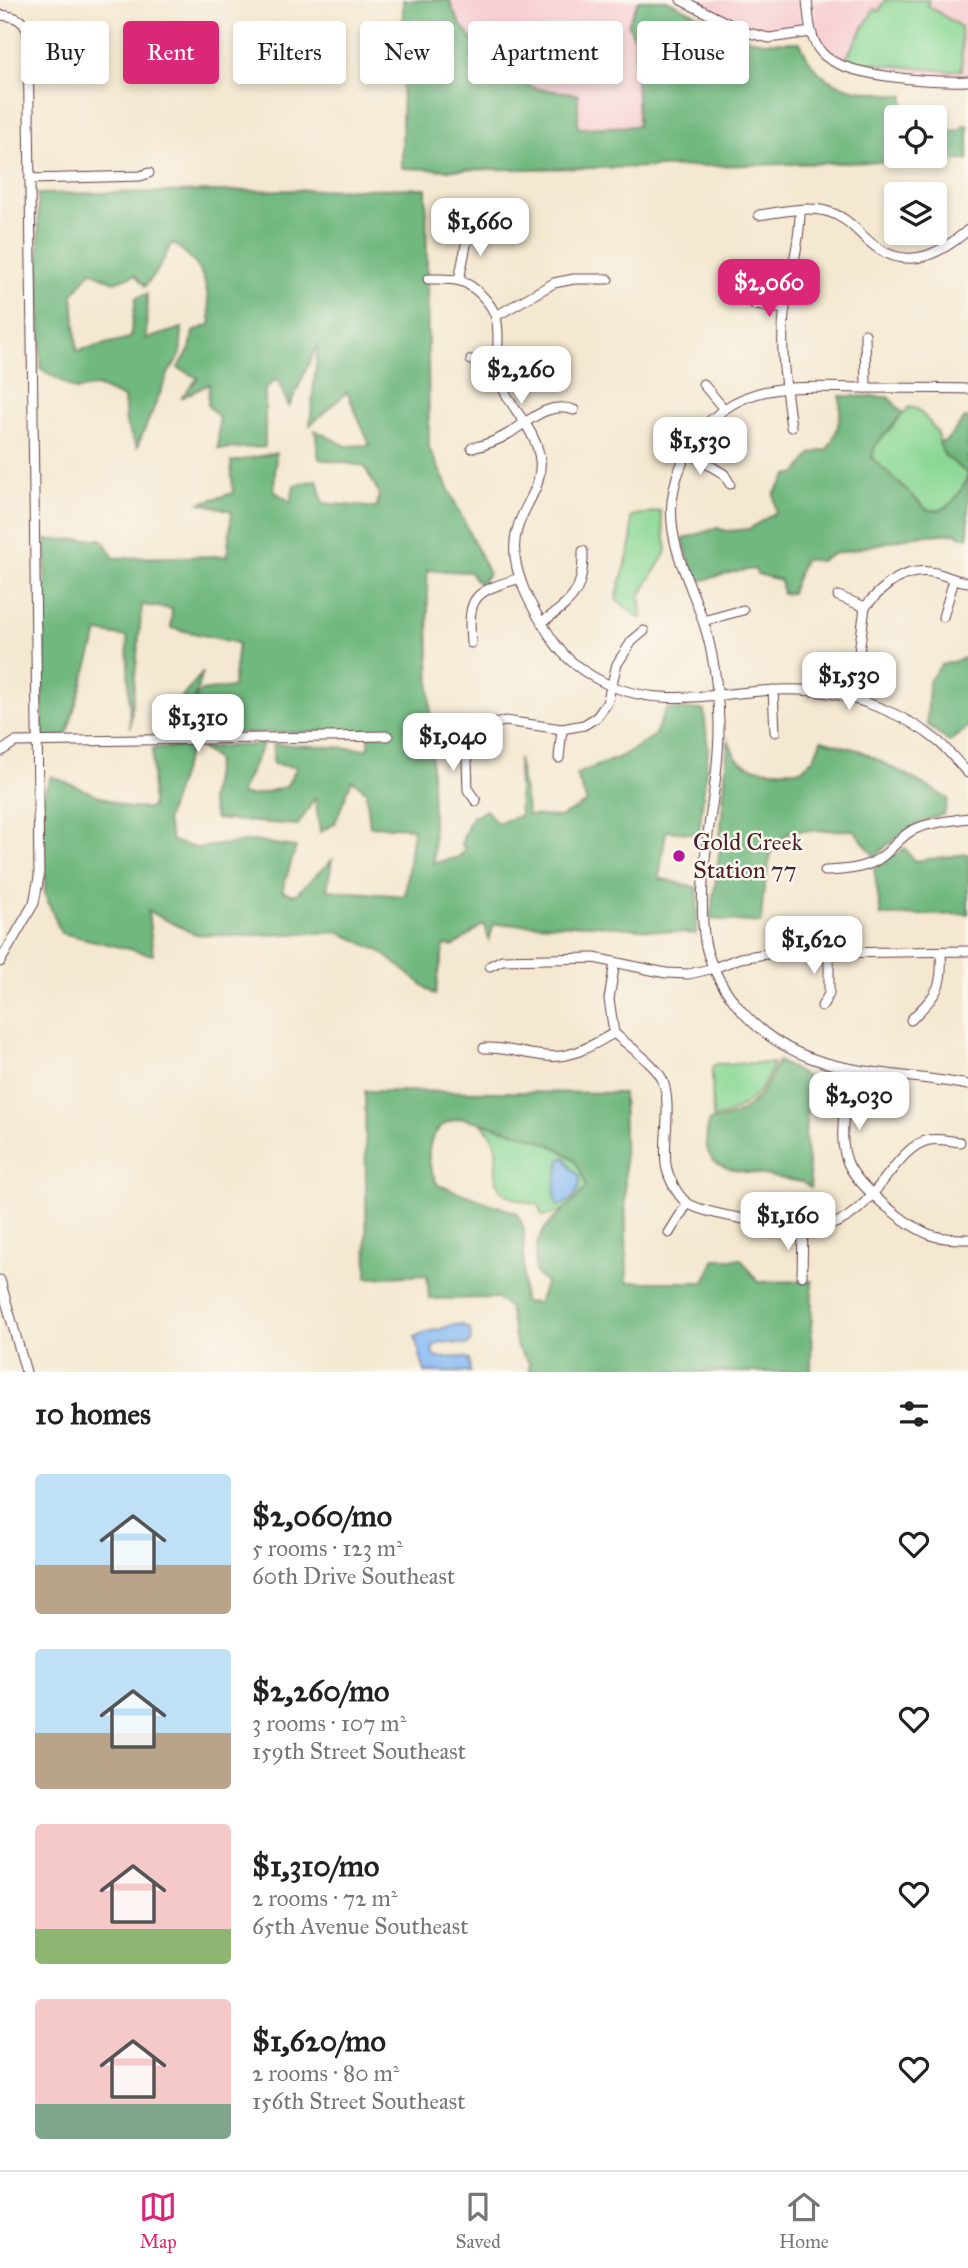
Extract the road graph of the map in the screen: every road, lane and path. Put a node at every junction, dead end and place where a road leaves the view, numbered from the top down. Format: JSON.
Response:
{"nodes":[{"id":1,"x":681,"y":0,"type":"edge"},
{"id":2,"x":807,"y":0,"type":"edge"},
{"id":3,"x":0,"y":15,"type":"edge"},
{"id":4,"x":811,"y":32,"type":"junction"},
{"id":5,"x":968,"y":81,"type":"edge"},
{"id":6,"x":149,"y":173,"type":"dead end"},
{"id":7,"x":30,"y":179,"type":"junction"},
{"id":8,"x":800,"y":211,"type":"junction"},
{"id":9,"x":759,"y":215,"type":"dead end"},
{"id":10,"x":469,"y":230,"type":"dead end"},
{"id":11,"x":968,"y":230,"type":"edge"},
{"id":12,"x":428,"y":278,"type":"dead end"},
{"id":13,"x":608,"y":279,"type":"dead end"},
{"id":14,"x":459,"y":280,"type":"junction"},
{"id":15,"x":755,"y":304,"type":"dead end"},
{"id":16,"x":785,"y":309,"type":"junction"},
{"id":17,"x":496,"y":316,"type":"junction"},
{"id":18,"x":866,"y":334,"type":"dead end"},
{"id":19,"x":471,"y":360,"type":"dead end"},
{"id":20,"x":495,"y":362,"type":"junction"},
{"id":21,"x":703,"y":384,"type":"dead end"},
{"id":22,"x":786,"y":387,"type":"junction"},
{"id":23,"x":866,"y":388,"type":"junction"},
{"id":24,"x":968,"y":388,"type":"edge"},
{"id":25,"x":724,"y":409,"type":"junction"},
{"id":26,"x":574,"y":410,"type":"dead end"},
{"id":27,"x":526,"y":421,"type":"junction"},
{"id":28,"x":791,"y":427,"type":"dead end"},
{"id":29,"x":472,"y":448,"type":"dead end"},
{"id":30,"x":687,"y":452,"type":"junction"},
{"id":31,"x":730,"y":484,"type":"dead end"},
{"id":32,"x":583,"y":551,"type":"dead end"},
{"id":33,"x":520,"y":578,"type":"junction"},
{"id":34,"x":954,"y":580,"type":"junction"},
{"id":35,"x":968,"y":582,"type":"edge"},
{"id":36,"x":838,"y":596,"type":"dead end"},
{"id":37,"x":865,"y":607,"type":"junction"},
{"id":38,"x":743,"y":610,"type":"dead end"},
{"id":39,"x":943,"y":617,"type":"dead end"},
{"id":40,"x":704,"y":621,"type":"junction"},
{"id":41,"x":542,"y":622,"type":"junction"},
{"id":42,"x":644,"y":631,"type":"dead end"},
{"id":43,"x":471,"y":643,"type":"dead end"},
{"id":44,"x":612,"y":687,"type":"junction"},
{"id":45,"x":773,"y":690,"type":"junction"},
{"id":46,"x":718,"y":696,"type":"junction"},
{"id":47,"x":853,"y":698,"type":"junction"},
{"id":48,"x":562,"y":729,"type":"junction"},
{"id":49,"x":466,"y":732,"type":"junction"},
{"id":50,"x":775,"y":732,"type":"dead end"},
{"id":51,"x":437,"y":734,"type":"dead end"},
{"id":52,"x":388,"y":736,"type":"dead end"},
{"id":53,"x":38,"y":742,"type":"junction"},
{"id":54,"x":0,"y":752,"type":"edge"},
{"id":55,"x":559,"y":758,"type":"dead end"},
{"id":56,"x":968,"y":773,"type":"edge"},
{"id":57,"x":476,"y":800,"type":"dead end"},
{"id":58,"x":968,"y":818,"type":"edge"},
{"id":59,"x":825,"y":871,"type":"dead end"},
{"id":60,"x":968,"y":951,"type":"edge"},
{"id":61,"x":941,"y":952,"type":"junction"},
{"id":62,"x":829,"y":953,"type":"junction"},
{"id":63,"x":0,"y":962,"type":"edge"},
{"id":64,"x":615,"y":962,"type":"junction"},
{"id":65,"x":490,"y":966,"type":"dead end"},
{"id":66,"x":714,"y":968,"type":"junction"},
{"id":67,"x":822,"y":1006,"type":"dead end"},
{"id":68,"x":911,"y":1020,"type":"dead end"},
{"id":69,"x":614,"y":1033,"type":"junction"},
{"id":70,"x":484,"y":1048,"type":"dead end"},
{"id":71,"x":851,"y":1070,"type":"junction"},
{"id":72,"x":968,"y":1085,"type":"edge"},
{"id":73,"x":960,"y":1142,"type":"dead end"},
{"id":74,"x":874,"y":1194,"type":"junction"},
{"id":75,"x":687,"y":1204,"type":"junction"},
{"id":76,"x":803,"y":1228,"type":"junction"},
{"id":77,"x":669,"y":1233,"type":"dead end"},
{"id":78,"x":968,"y":1239,"type":"edge"},
{"id":79,"x":802,"y":1276,"type":"dead end"},
{"id":80,"x":0,"y":1280,"type":"edge"},
{"id":81,"x":26,"y":1372,"type":"edge"}],
"edges":[{"from":1,"to":4,"type":"street"},
{"from":2,"to":4,"type":"street"},
{"from":3,"to":7,"type":"street"},
{"from":4,"to":5,"type":"street"},
{"from":6,"to":7,"type":"street"},
{"from":7,"to":53,"type":"street"},
{"from":8,"to":9,"type":"street"},
{"from":8,"to":11,"type":"street"},
{"from":8,"to":16,"type":"street"},
{"from":10,"to":14,"type":"street"},
{"from":12,"to":14,"type":"street"},
{"from":13,"to":17,"type":"street"},
{"from":14,"to":17,"type":"street"},
{"from":15,"to":16,"type":"street"},
{"from":16,"to":22,"type":"street"},
{"from":17,"to":20,"type":"street"},
{"from":18,"to":23,"type":"street"},
{"from":19,"to":20,"type":"street"},
{"from":20,"to":27,"type":"street"},
{"from":21,"to":25,"type":"street"},
{"from":22,"to":23,"type":"street"},
{"from":22,"to":25,"type":"street"},
{"from":22,"to":28,"type":"street"},
{"from":23,"to":24,"type":"street"},
{"from":25,"to":30,"type":"street"},
{"from":26,"to":27,"type":"street"},
{"from":27,"to":29,"type":"street"},
{"from":27,"to":33,"type":"street"},
{"from":30,"to":31,"type":"street"},
{"from":30,"to":40,"type":"street"},
{"from":32,"to":41,"type":"street"},
{"from":33,"to":41,"type":"street"},
{"from":33,"to":43,"type":"street"},
{"from":34,"to":35,"type":"street"},
{"from":34,"to":37,"type":"street"},
{"from":34,"to":39,"type":"street"},
{"from":36,"to":37,"type":"street"},
{"from":37,"to":47,"type":"street"},
{"from":38,"to":40,"type":"street"},
{"from":40,"to":46,"type":"street"},
{"from":41,"to":44,"type":"street"},
{"from":42,"to":44,"type":"street"},
{"from":44,"to":46,"type":"street"},
{"from":44,"to":48,"type":"street"},
{"from":45,"to":46,"type":"street"},
{"from":45,"to":47,"type":"street"},
{"from":45,"to":50,"type":"street"},
{"from":46,"to":66,"type":"street"},
{"from":47,"to":56,"type":"street"},
{"from":48,"to":49,"type":"street"},
{"from":48,"to":55,"type":"street"},
{"from":49,"to":51,"type":"street"},
{"from":49,"to":57,"type":"street"},
{"from":52,"to":53,"type":"street"},
{"from":53,"to":54,"type":"street"},
{"from":53,"to":63,"type":"street"},
{"from":58,"to":59,"type":"street"},
{"from":60,"to":61,"type":"street"},
{"from":61,"to":62,"type":"street"},
{"from":61,"to":68,"type":"street"},
{"from":62,"to":66,"type":"street"},
{"from":62,"to":67,"type":"street"},
{"from":64,"to":65,"type":"street"},
{"from":64,"to":66,"type":"street"},
{"from":64,"to":69,"type":"street"},
{"from":66,"to":71,"type":"street"},
{"from":69,"to":70,"type":"street"},
{"from":69,"to":75,"type":"street"},
{"from":71,"to":72,"type":"street"},
{"from":71,"to":74,"type":"street"},
{"from":73,"to":74,"type":"street"},
{"from":74,"to":76,"type":"street"},
{"from":74,"to":78,"type":"street"},
{"from":75,"to":76,"type":"street"},
{"from":75,"to":77,"type":"street"},
{"from":76,"to":79,"type":"street"},
{"from":80,"to":81,"type":"street"}]}
